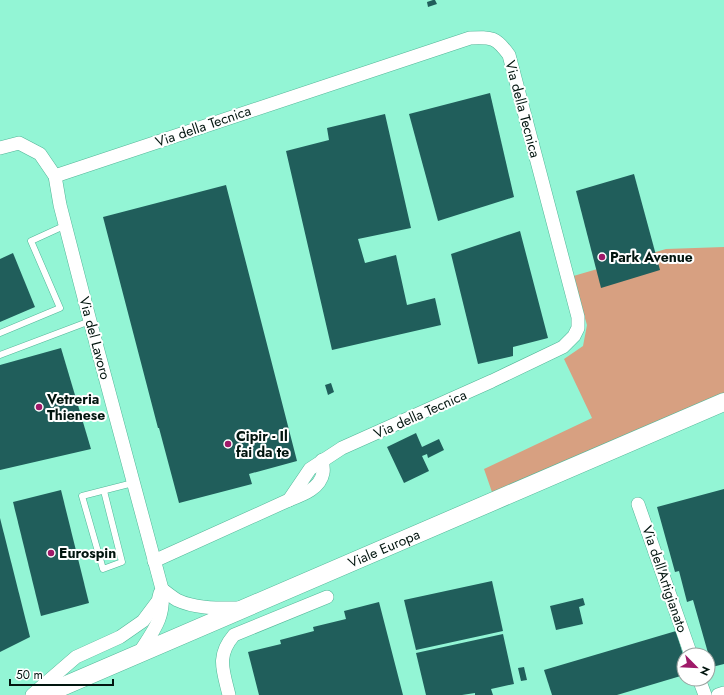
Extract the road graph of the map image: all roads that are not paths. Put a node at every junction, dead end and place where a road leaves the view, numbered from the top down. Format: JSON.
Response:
{"nodes":[{"id":1,"x":0,"y":148,"type":"edge"},
{"id":2,"x":54,"y":176,"type":"junction"},
{"id":3,"x":66,"y":225,"type":"junction"},
{"id":4,"x":90,"y":321,"type":"junction"},
{"id":5,"x":0,"y":333,"type":"edge"},
{"id":6,"x":0,"y":355,"type":"edge"},
{"id":7,"x":724,"y":402,"type":"edge"},
{"id":8,"x":133,"y":483,"type":"junction"},
{"id":9,"x":104,"y":491,"type":"junction"},
{"id":10,"x":638,"y":504,"type":"dead end"},
{"id":11,"x":154,"y":561,"type":"junction"},
{"id":12,"x":162,"y":589,"type":"junction"},
{"id":13,"x":327,"y":597,"type":"dead end"},
{"id":14,"x":243,"y":608,"type":"junction"},
{"id":15,"x":688,"y":647,"type":"edge"},
{"id":16,"x":139,"y":653,"type":"junction"},
{"id":17,"x":724,"y":693,"type":"edge"},
{"id":18,"x":32,"y":695,"type":"edge"},
{"id":19,"x":43,"y":695,"type":"edge"},
{"id":20,"x":229,"y":695,"type":"edge"},
{"id":21,"x":718,"y":695,"type":"edge"}],
"edges":[{"from":1,"to":2,"type":"street","name":"Via del Lavoro"},
{"from":2,"to":3,"type":"street","name":"Via del Lavoro"},
{"from":2,"to":11,"type":"street","name":"Via della Tecnica"},
{"from":3,"to":4,"type":"street","name":"Via del Lavoro"},
{"from":3,"to":5,"type":"lane"},
{"from":4,"to":6,"type":"lane"},
{"from":4,"to":8,"type":"street","name":"Via del Lavoro"},
{"from":7,"to":14,"type":"main road","name":"Viale Europa"},
{"from":8,"to":9,"type":"lane"},
{"from":8,"to":11,"type":"street","name":"Via del Lavoro"},
{"from":9,"to":9,"type":"lane"},
{"from":10,"to":15,"type":"street","name":"Via dell'Artigianato"},
{"from":11,"to":12,"type":"street","name":"Via del Lavoro"},
{"from":12,"to":14,"type":"street"},
{"from":12,"to":16,"type":"street","name":"Via del Lavoro"},
{"from":12,"to":18,"type":"street"},
{"from":13,"to":20,"type":"street"},
{"from":14,"to":16,"type":"main road","name":"Viale Europa"},
{"from":16,"to":19,"type":"main road","name":"Viale Europa"},
{"from":17,"to":21,"type":"street"}]}
